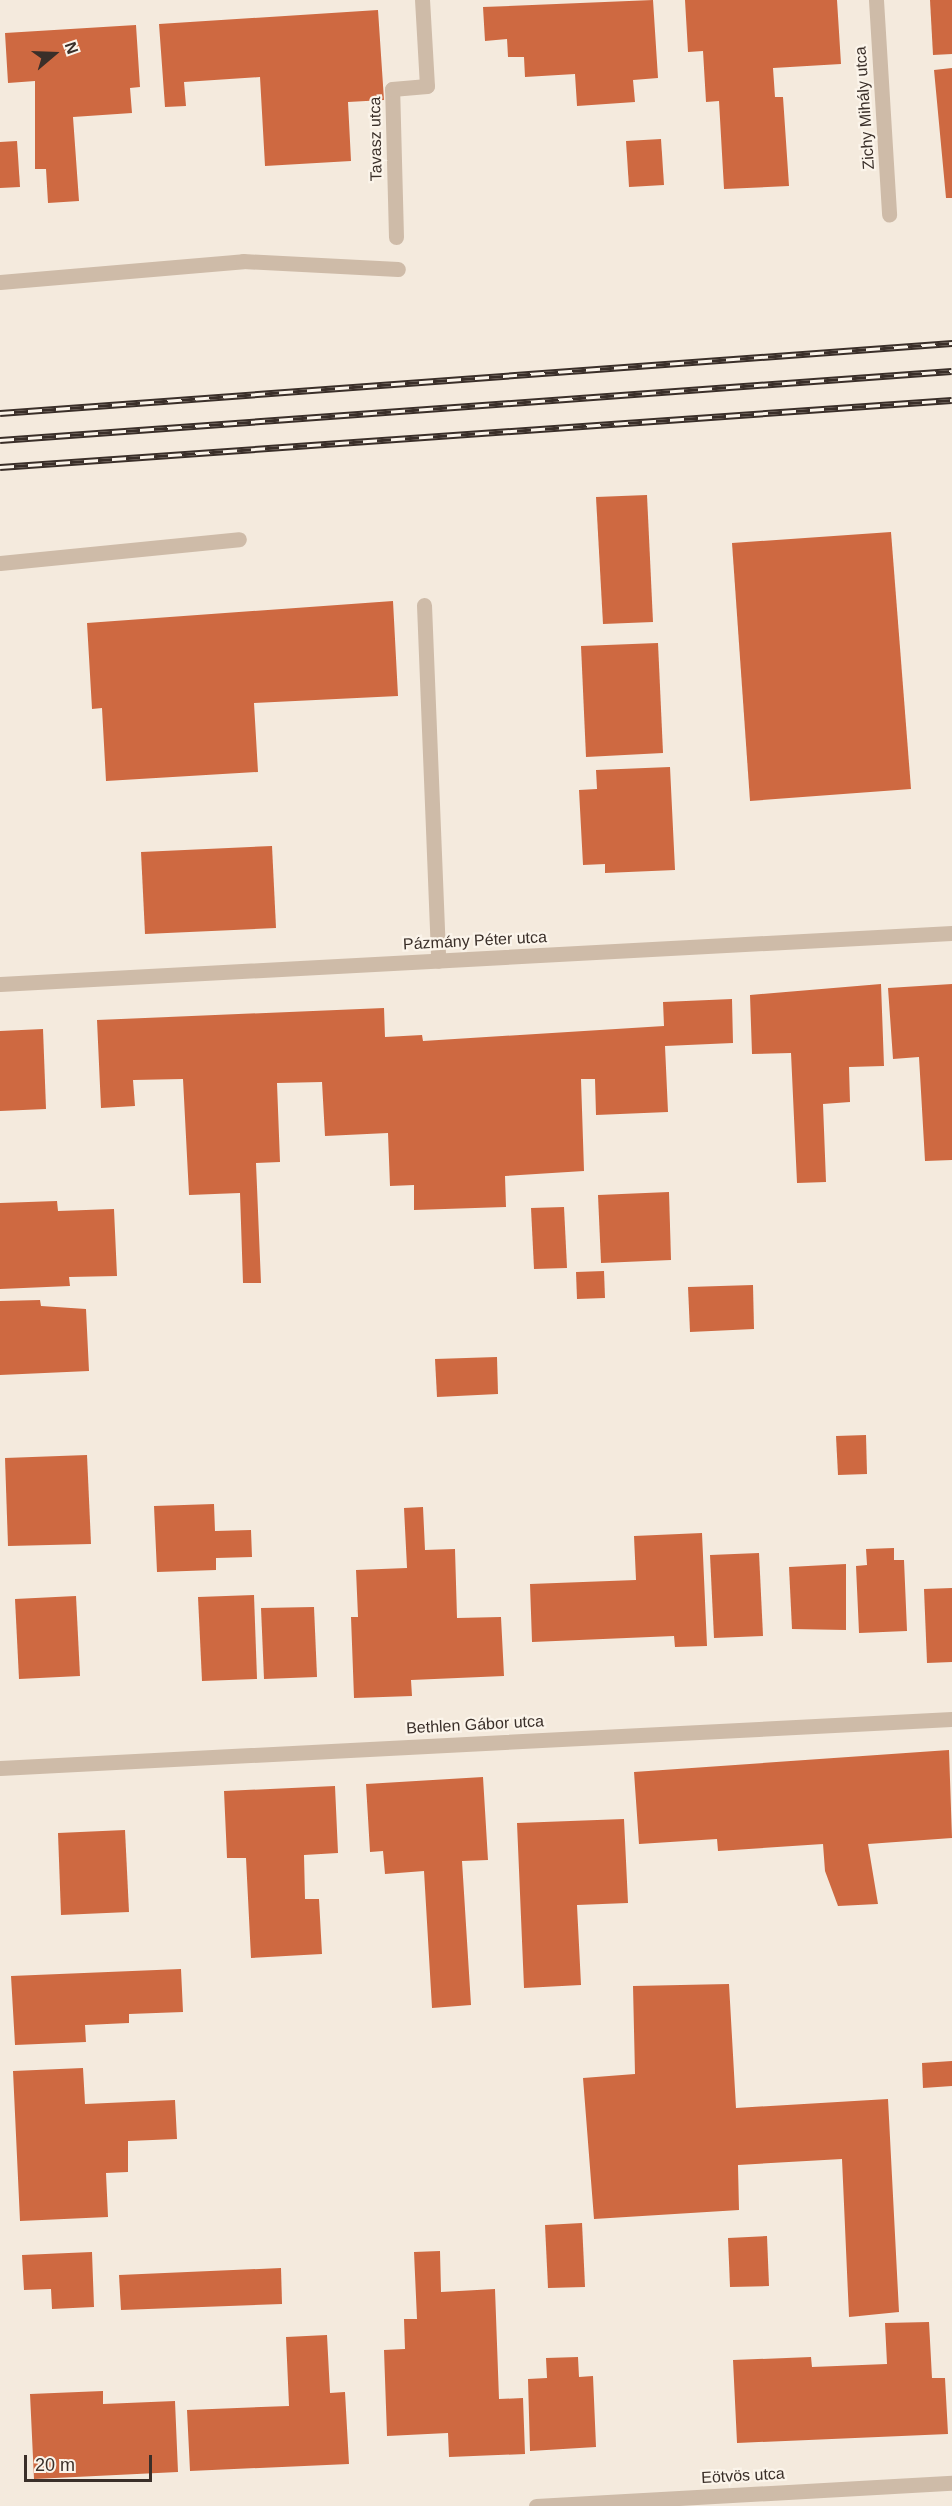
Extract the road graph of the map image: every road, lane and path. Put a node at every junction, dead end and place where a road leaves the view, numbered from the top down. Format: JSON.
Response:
{"nodes":[{"id":1,"x":422,"y":0,"type":"edge"},
{"id":2,"x":876,"y":0,"type":"edge"},
{"id":3,"x":889,"y":215,"type":"dead end"},
{"id":4,"x":396,"y":237,"type":"dead end"},
{"id":5,"x":398,"y":269,"type":"dead end"},
{"id":6,"x":0,"y":282,"type":"edge"},
{"id":7,"x":239,"y":539,"type":"dead end"},
{"id":8,"x":0,"y":564,"type":"edge"},
{"id":9,"x":424,"y":605,"type":"dead end"},
{"id":10,"x":952,"y":933,"type":"edge"},
{"id":11,"x":438,"y":961,"type":"junction"},
{"id":12,"x":0,"y":984,"type":"edge"},
{"id":13,"x":952,"y":1719,"type":"edge"},
{"id":14,"x":0,"y":1768,"type":"edge"},
{"id":15,"x":952,"y":2483,"type":"edge"},
{"id":16,"x":537,"y":2506,"type":"edge"}],
"edges":[{"from":1,"to":4,"type":"street","name":"Tavasz utca"},
{"from":2,"to":3,"type":"street","name":"Zichy Mihály utca"},
{"from":5,"to":6,"type":"street"},
{"from":7,"to":8,"type":"street"},
{"from":9,"to":11,"type":"street"},
{"from":10,"to":11,"type":"street","name":"Pázmány Péter utca"},
{"from":11,"to":12,"type":"street","name":"Pázmány Péter utca"},
{"from":13,"to":14,"type":"street","name":"Bethlen Gábor utca"},
{"from":15,"to":16,"type":"street","name":"Eötvös utca"}]}
